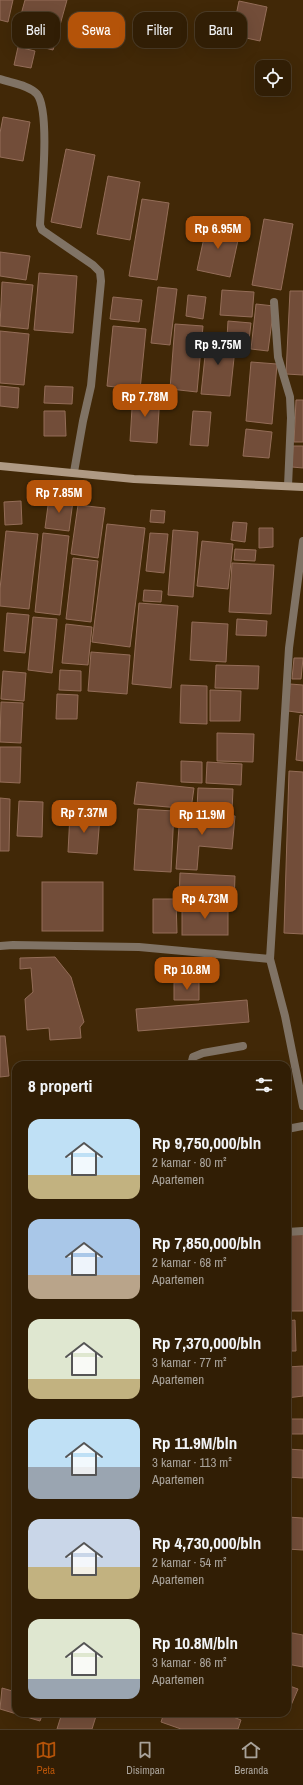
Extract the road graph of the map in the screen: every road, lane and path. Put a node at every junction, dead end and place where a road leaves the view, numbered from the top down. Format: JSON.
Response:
{"nodes":[{"id":1,"x":0,"y":79,"type":"edge"},
{"id":2,"x":274,"y":302,"type":"dead end"},
{"id":3,"x":0,"y":466,"type":"edge"},
{"id":4,"x":74,"y":472,"type":"junction"},
{"id":5,"x":288,"y":486,"type":"junction"},
{"id":6,"x":303,"y":487,"type":"edge"},
{"id":7,"x":303,"y":541,"type":"edge"},
{"id":8,"x":0,"y":946,"type":"edge"},
{"id":9,"x":270,"y":959,"type":"junction"},
{"id":10,"x":243,"y":1046,"type":"dead end"},
{"id":11,"x":192,"y":1061,"type":"edge"},
{"id":12,"x":303,"y":1106,"type":"edge"},
{"id":13,"x":303,"y":1126,"type":"edge"},
{"id":14,"x":291,"y":1128,"type":"edge"},
{"id":15,"x":291,"y":1232,"type":"edge"},
{"id":16,"x":303,"y":1232,"type":"edge"}],
"edges":[{"from":1,"to":4,"type":"street"},
{"from":2,"to":5,"type":"street"},
{"from":3,"to":4,"type":"main road"},
{"from":4,"to":5,"type":"main road"},
{"from":5,"to":6,"type":"main road"},
{"from":7,"to":9,"type":"street"},
{"from":8,"to":9,"type":"street"},
{"from":9,"to":12,"type":"street"},
{"from":10,"to":11,"type":"street"},
{"from":13,"to":14,"type":"street"},
{"from":15,"to":16,"type":"street"}]}
